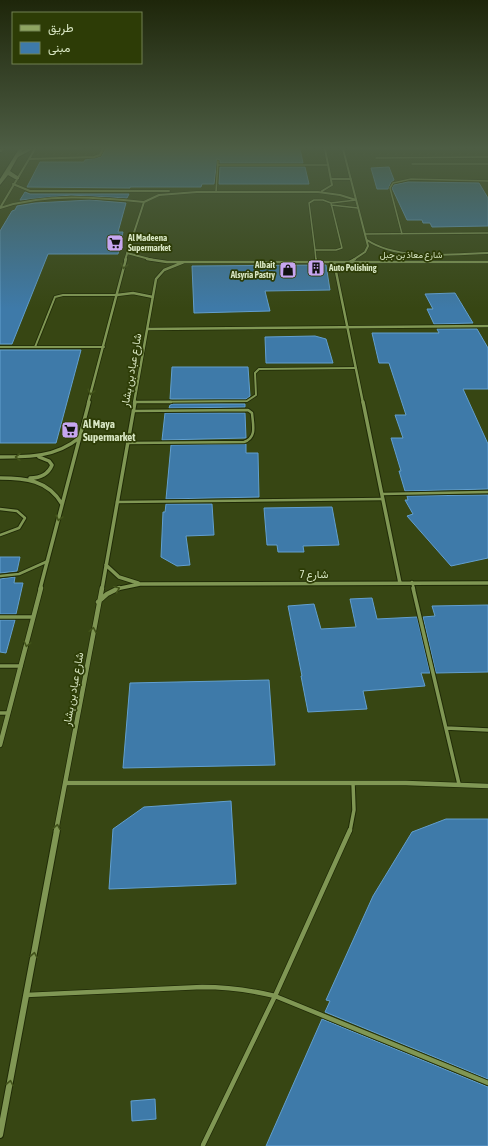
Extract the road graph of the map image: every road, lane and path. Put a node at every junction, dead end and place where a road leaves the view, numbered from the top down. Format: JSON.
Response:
{"nodes":[{"id":1,"x":16,"y":202,"type":"edge"},
{"id":2,"x":144,"y":202,"type":"edge"},
{"id":3,"x":310,"y":202,"type":"edge"},
{"id":4,"x":326,"y":202,"type":"edge"},
{"id":5,"x":340,"y":202,"type":"edge"},
{"id":6,"x":357,"y":202,"type":"edge"},
{"id":7,"x":394,"y":202,"type":"edge"},
{"id":8,"x":331,"y":204,"type":"junction"},
{"id":9,"x":0,"y":208,"type":"edge"},
{"id":10,"x":358,"y":208,"type":"junction"},
{"id":11,"x":488,"y":233,"type":"edge"},
{"id":12,"x":365,"y":234,"type":"junction"},
{"id":13,"x":402,"y":234,"type":"junction"},
{"id":14,"x":367,"y":240,"type":"junction"},
{"id":15,"x":314,"y":250,"type":"junction"},
{"id":16,"x":127,"y":253,"type":"junction"},
{"id":17,"x":452,"y":253,"type":"junction"},
{"id":18,"x":488,"y":253,"type":"edge"},
{"id":19,"x":184,"y":262,"type":"junction"},
{"id":20,"x":316,"y":262,"type":"junction"},
{"id":21,"x":334,"y":262,"type":"junction"},
{"id":22,"x":348,"y":262,"type":"junction"},
{"id":23,"x":457,"y":262,"type":"junction"},
{"id":24,"x":488,"y":262,"type":"edge"},
{"id":25,"x":117,"y":296,"type":"junction"},
{"id":26,"x":153,"y":297,"type":"junction"},
{"id":27,"x":488,"y":326,"type":"edge"},
{"id":28,"x":347,"y":327,"type":"junction"},
{"id":29,"x":148,"y":329,"type":"junction"},
{"id":30,"x":0,"y":347,"type":"edge"},
{"id":31,"x":35,"y":347,"type":"junction"},
{"id":32,"x":104,"y":348,"type":"junction"},
{"id":33,"x":356,"y":368,"type":"junction"},
{"id":34,"x":135,"y":402,"type":"junction"},
{"id":35,"x":133,"y":411,"type":"junction"},
{"id":36,"x":79,"y":437,"type":"junction"},
{"id":37,"x":127,"y":443,"type":"junction"},
{"id":38,"x":0,"y":457,"type":"edge"},
{"id":39,"x":31,"y":457,"type":"junction"},
{"id":40,"x":0,"y":478,"type":"edge"},
{"id":41,"x":23,"y":478,"type":"junction"},
{"id":42,"x":488,"y":492,"type":"edge"},
{"id":43,"x":382,"y":494,"type":"junction"},
{"id":44,"x":382,"y":499,"type":"junction"},
{"id":45,"x":117,"y":502,"type":"junction"},
{"id":46,"x":62,"y":504,"type":"junction"},
{"id":47,"x":0,"y":509,"type":"edge"},
{"id":48,"x":0,"y":535,"type":"edge"},
{"id":49,"x":48,"y":561,"type":"junction"},
{"id":50,"x":106,"y":565,"type":"junction"},
{"id":51,"x":0,"y":576,"type":"edge"},
{"id":52,"x":412,"y":582,"type":"junction"},
{"id":53,"x":400,"y":583,"type":"junction"},
{"id":54,"x":488,"y":583,"type":"edge"},
{"id":55,"x":140,"y":584,"type":"junction"},
{"id":56,"x":98,"y":603,"type":"junction"},
{"id":57,"x":0,"y":617,"type":"edge"},
{"id":58,"x":33,"y":617,"type":"junction"},
{"id":59,"x":0,"y":666,"type":"edge"},
{"id":60,"x":21,"y":666,"type":"junction"},
{"id":61,"x":0,"y":713,"type":"edge"},
{"id":62,"x":9,"y":713,"type":"junction"},
{"id":63,"x":446,"y":728,"type":"junction"},
{"id":64,"x":488,"y":730,"type":"edge"},
{"id":65,"x":0,"y":745,"type":"edge"},
{"id":66,"x":65,"y":783,"type":"junction"},
{"id":67,"x":353,"y":783,"type":"junction"},
{"id":68,"x":460,"y":784,"type":"junction"},
{"id":69,"x":488,"y":786,"type":"edge"},
{"id":70,"x":26,"y":994,"type":"junction"},
{"id":71,"x":275,"y":996,"type":"junction"},
{"id":72,"x":488,"y":1083,"type":"edge"},
{"id":73,"x":0,"y":1135,"type":"edge"},
{"id":74,"x":203,"y":1144,"type":"dead end"}],
"edges":[{"from":1,"to":9,"type":"street"},
{"from":2,"to":16,"type":"street"},
{"from":3,"to":15,"type":"lane"},
{"from":4,"to":8,"type":"lane"},
{"from":5,"to":8,"type":"lane"},
{"from":6,"to":10,"type":"street"},
{"from":7,"to":13,"type":"lane"},
{"from":8,"to":10,"type":"lane"},
{"from":8,"to":15,"type":"lane"},
{"from":10,"to":12,"type":"street"},
{"from":11,"to":13,"type":"lane"},
{"from":12,"to":13,"type":"lane"},
{"from":12,"to":14,"type":"street"},
{"from":14,"to":17,"type":"street","name":"شارع معاذ بن جبل"},
{"from":14,"to":22,"type":"street"},
{"from":15,"to":20,"type":"lane"},
{"from":16,"to":19,"type":"street","name":"شارع عباد بن بشار"},
{"from":16,"to":25,"type":"street","one_way":true},
{"from":17,"to":18,"type":"street","name":"شارع معاذ بن جبل"},
{"from":17,"to":23,"type":"street"},
{"from":19,"to":20,"type":"street","name":"شارع عباد بن بشار"},
{"from":19,"to":26,"type":"street","name":"شارع عباد بن بشار"},
{"from":20,"to":21,"type":"street","name":"شارع عباد بن بشار"},
{"from":21,"to":22,"type":"street","name":"شارع معاذ بن جبل"},
{"from":21,"to":28,"type":"street"},
{"from":22,"to":23,"type":"street","name":"شارع معاذ بن جبل"},
{"from":23,"to":24,"type":"street","name":"شارع معاذ بن جبل"},
{"from":25,"to":26,"type":"street"},
{"from":25,"to":31,"type":"lane"},
{"from":25,"to":32,"type":"street"},
{"from":26,"to":29,"type":"street","name":"شارع عباد بن بشار"},
{"from":27,"to":28,"type":"street"},
{"from":28,"to":29,"type":"street"},
{"from":28,"to":33,"type":"street"},
{"from":29,"to":34,"type":"street","name":"شارع عباد بن بشار"},
{"from":30,"to":31,"type":"lane"},
{"from":31,"to":32,"type":"lane"},
{"from":32,"to":36,"type":"street","one_way":true},
{"from":33,"to":34,"type":"lane"},
{"from":33,"to":43,"type":"street"},
{"from":34,"to":35,"type":"street","name":"شارع عباد بن بشار"},
{"from":35,"to":37,"type":"street","name":"شارع عباد بن بشار"},
{"from":35,"to":37,"type":"lane"},
{"from":36,"to":39,"type":"street"},
{"from":36,"to":46,"type":"street"},
{"from":37,"to":45,"type":"street","name":"شارع عباد بن بشار"},
{"from":39,"to":38,"type":"street","one_way":true},
{"from":39,"to":41,"type":"street"},
{"from":40,"to":41,"type":"street"},
{"from":41,"to":46,"type":"street"},
{"from":42,"to":43,"type":"lane"},
{"from":43,"to":44,"type":"street"},
{"from":44,"to":45,"type":"lane"},
{"from":44,"to":53,"type":"street"},
{"from":45,"to":50,"type":"street","name":"شارع عباد بن بشار"},
{"from":46,"to":49,"type":"street","one_way":true},
{"from":47,"to":48,"type":"lane"},
{"from":49,"to":51,"type":"lane"},
{"from":49,"to":58,"type":"street"},
{"from":50,"to":55,"type":"street","name":"شارع 7"},
{"from":50,"to":56,"type":"street","name":"شارع عباد بن بشار"},
{"from":52,"to":53,"type":"street","name":"شارع 7"},
{"from":52,"to":54,"type":"street","name":"شارع 7"},
{"from":52,"to":63,"type":"lane"},
{"from":53,"to":55,"type":"street","name":"شارع 7"},
{"from":56,"to":55,"type":"street","name":"شارع 7","one_way":true},
{"from":66,"to":56,"type":"street","name":"شارع عباد بن بشار","one_way":true},
{"from":57,"to":58,"type":"lane"},
{"from":58,"to":60,"type":"street","one_way":true},
{"from":59,"to":60,"type":"lane"},
{"from":60,"to":62,"type":"street"},
{"from":61,"to":62,"type":"lane"},
{"from":62,"to":65,"type":"street"},
{"from":63,"to":64,"type":"lane"},
{"from":63,"to":68,"type":"lane"},
{"from":66,"to":67,"type":"street"},
{"from":70,"to":66,"type":"street","name":"شارع عباد بن بشار","one_way":true},
{"from":67,"to":68,"type":"street"},
{"from":67,"to":71,"type":"lane"},
{"from":68,"to":69,"type":"street"},
{"from":70,"to":71,"type":"lane"},
{"from":73,"to":70,"type":"street","name":"شارع عباد بن بشار","one_way":true},
{"from":71,"to":72,"type":"lane"},
{"from":71,"to":74,"type":"lane"}]}
